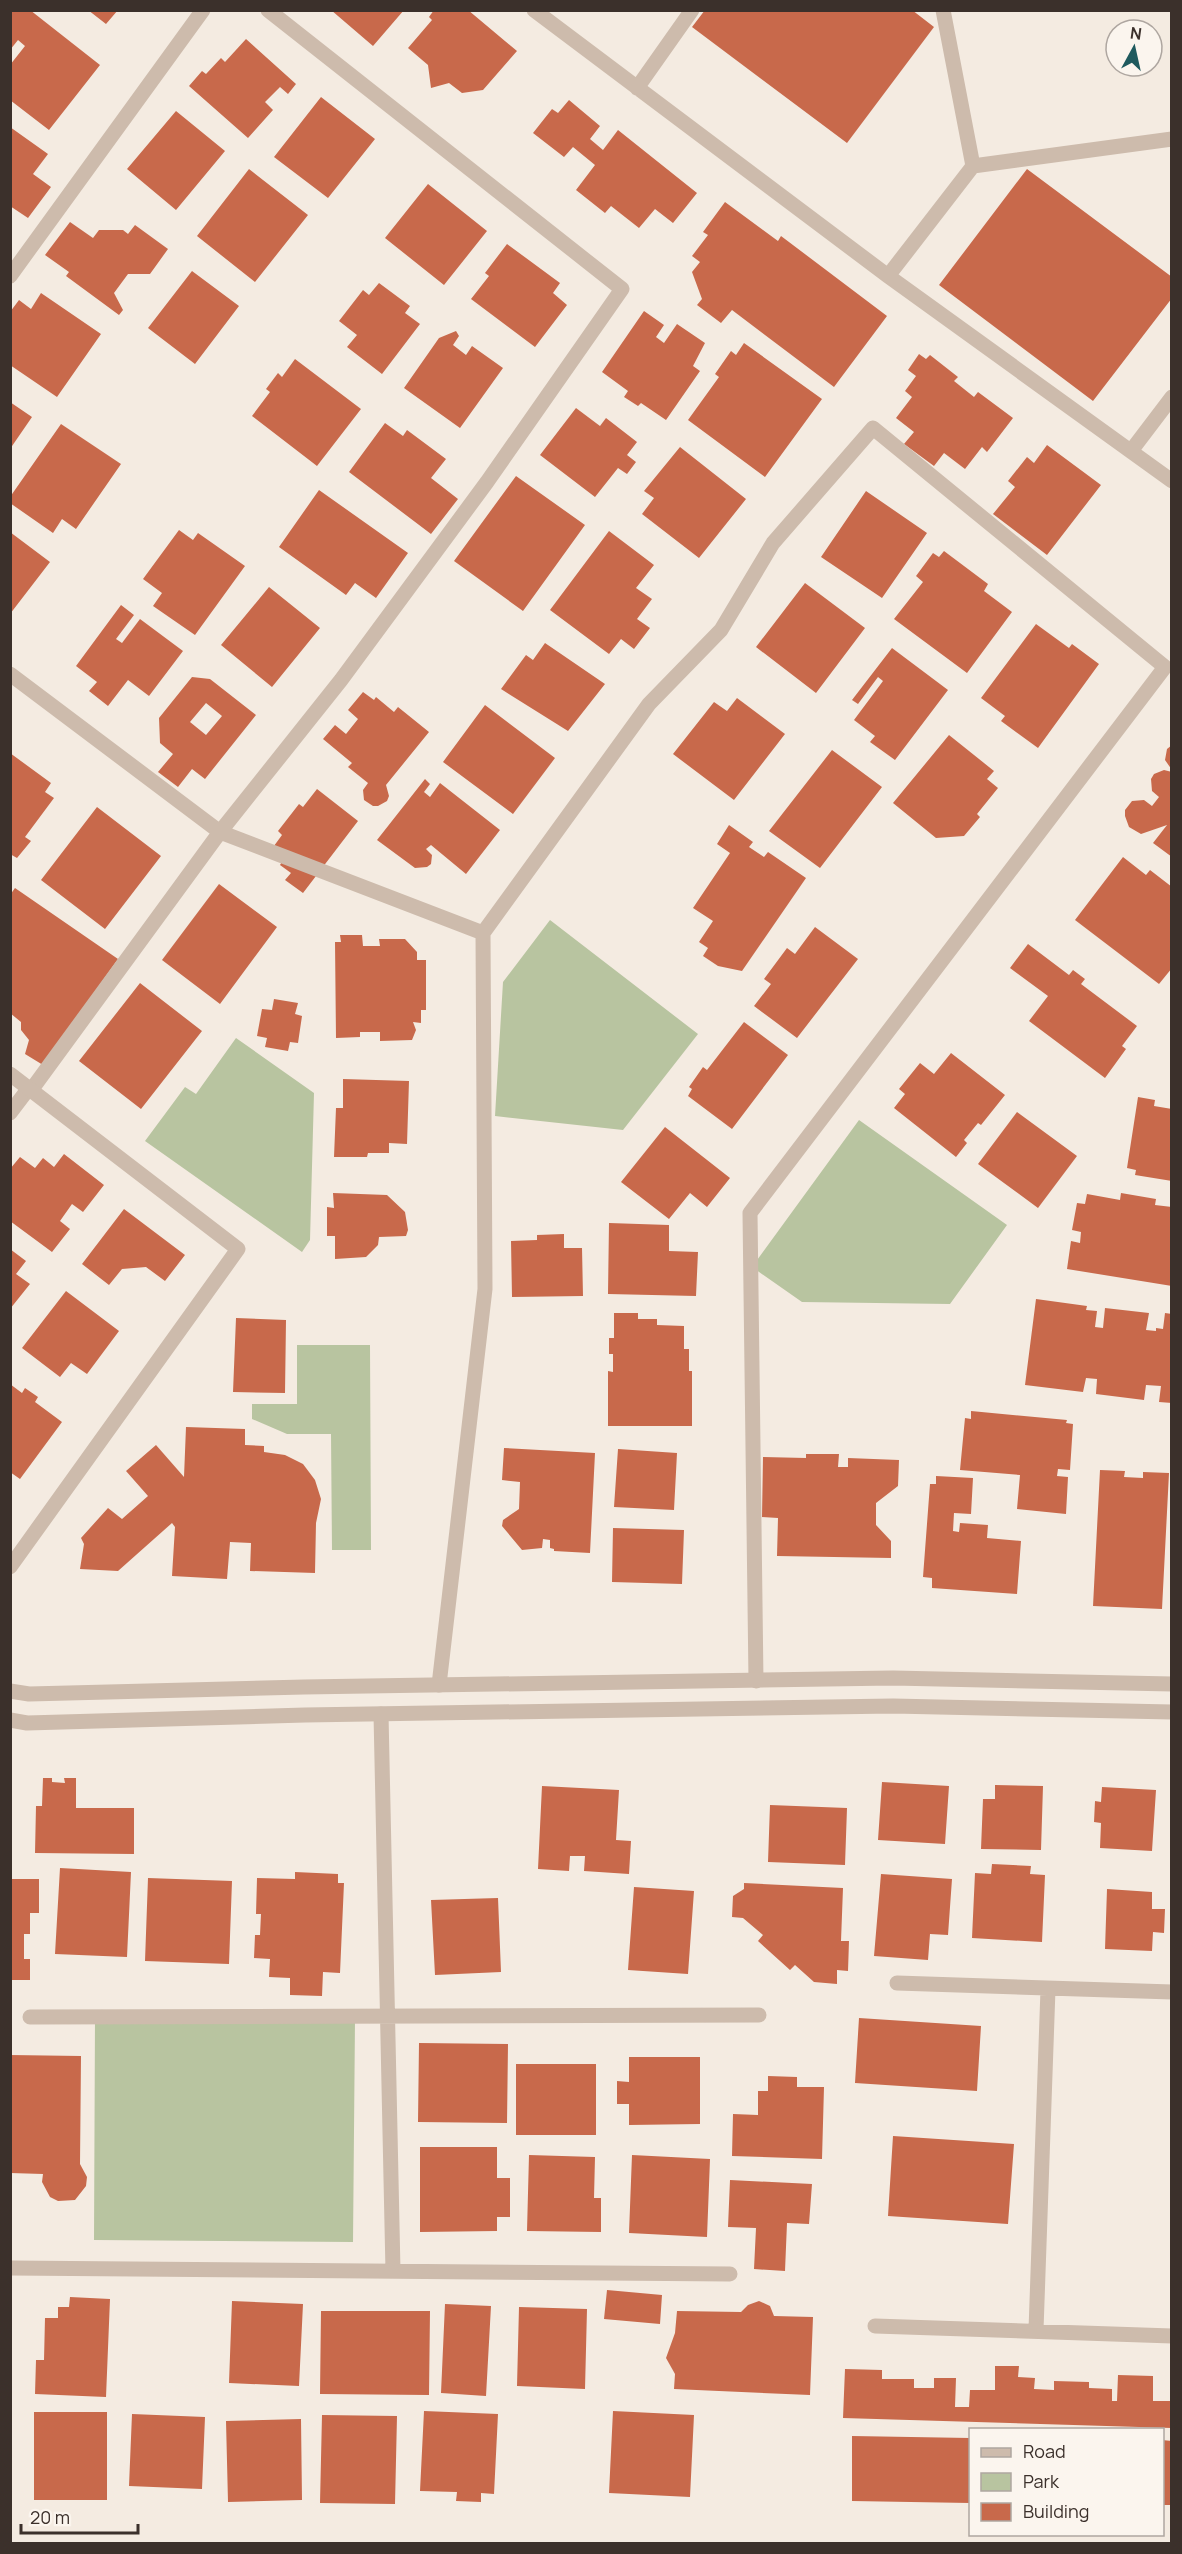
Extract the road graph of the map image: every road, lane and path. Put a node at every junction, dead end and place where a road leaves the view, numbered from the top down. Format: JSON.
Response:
{"nodes":[{"id":1,"x":203,"y":10,"type":"edge"},
{"id":2,"x":268,"y":10,"type":"edge"},
{"id":3,"x":534,"y":10,"type":"edge"},
{"id":4,"x":692,"y":10,"type":"edge"},
{"id":5,"x":943,"y":10,"type":"edge"},
{"id":6,"x":637,"y":88,"type":"junction"},
{"id":7,"x":1172,"y":139,"type":"edge"},
{"id":8,"x":973,"y":166,"type":"junction"},
{"id":9,"x":10,"y":276,"type":"edge"},
{"id":10,"x":888,"y":276,"type":"junction"},
{"id":11,"x":1172,"y":397,"type":"edge"},
{"id":12,"x":1131,"y":452,"type":"junction"},
{"id":13,"x":1172,"y":481,"type":"edge"},
{"id":14,"x":10,"y":674,"type":"edge"},
{"id":15,"x":220,"y":832,"type":"junction"},
{"id":16,"x":483,"y":933,"type":"junction"},
{"id":17,"x":10,"y":1074,"type":"edge"},
{"id":18,"x":28,"y":1088,"type":"junction"},
{"id":19,"x":10,"y":1113,"type":"edge"},
{"id":20,"x":10,"y":1567,"type":"edge"},
{"id":21,"x":756,"y":1681,"type":"junction"},
{"id":22,"x":1172,"y":1684,"type":"edge"},
{"id":23,"x":440,"y":1685,"type":"junction"},
{"id":24,"x":10,"y":1691,"type":"edge"},
{"id":25,"x":1172,"y":1712,"type":"edge"},
{"id":26,"x":381,"y":1714,"type":"junction"},
{"id":27,"x":10,"y":1720,"type":"edge"},
{"id":28,"x":897,"y":1983,"type":"dead end"},
{"id":29,"x":1047,"y":1989,"type":"junction"},
{"id":30,"x":1172,"y":1992,"type":"edge"},
{"id":31,"x":759,"y":2015,"type":"dead end"},
{"id":32,"x":388,"y":2016,"type":"junction"},
{"id":33,"x":30,"y":2017,"type":"dead end"},
{"id":34,"x":10,"y":2268,"type":"edge"},
{"id":35,"x":393,"y":2271,"type":"junction"},
{"id":36,"x":730,"y":2274,"type":"dead end"},
{"id":37,"x":874,"y":2326,"type":"dead end"},
{"id":38,"x":1036,"y":2330,"type":"junction"},
{"id":39,"x":1172,"y":2336,"type":"edge"}],
"edges":[{"from":1,"to":9,"type":"street"},
{"from":2,"to":15,"type":"street"},
{"from":3,"to":6,"type":"street"},
{"from":4,"to":6,"type":"street"},
{"from":5,"to":8,"type":"street"},
{"from":6,"to":10,"type":"street"},
{"from":7,"to":8,"type":"street"},
{"from":8,"to":10,"type":"street"},
{"from":10,"to":12,"type":"street"},
{"from":11,"to":12,"type":"street"},
{"from":12,"to":13,"type":"street"},
{"from":14,"to":15,"type":"street"},
{"from":15,"to":16,"type":"street"},
{"from":15,"to":18,"type":"street"},
{"from":16,"to":21,"type":"street"},
{"from":16,"to":23,"type":"street"},
{"from":17,"to":18,"type":"street"},
{"from":18,"to":19,"type":"street"},
{"from":18,"to":20,"type":"street"},
{"from":21,"to":22,"type":"street"},
{"from":21,"to":23,"type":"street"},
{"from":23,"to":24,"type":"street"},
{"from":25,"to":26,"type":"street"},
{"from":26,"to":27,"type":"street"},
{"from":26,"to":32,"type":"street"},
{"from":28,"to":29,"type":"street"},
{"from":29,"to":30,"type":"street"},
{"from":29,"to":38,"type":"street"},
{"from":31,"to":32,"type":"street"},
{"from":32,"to":33,"type":"street"},
{"from":32,"to":35,"type":"street"},
{"from":34,"to":35,"type":"street"},
{"from":35,"to":36,"type":"street"},
{"from":37,"to":38,"type":"street"},
{"from":38,"to":39,"type":"street"}]}
